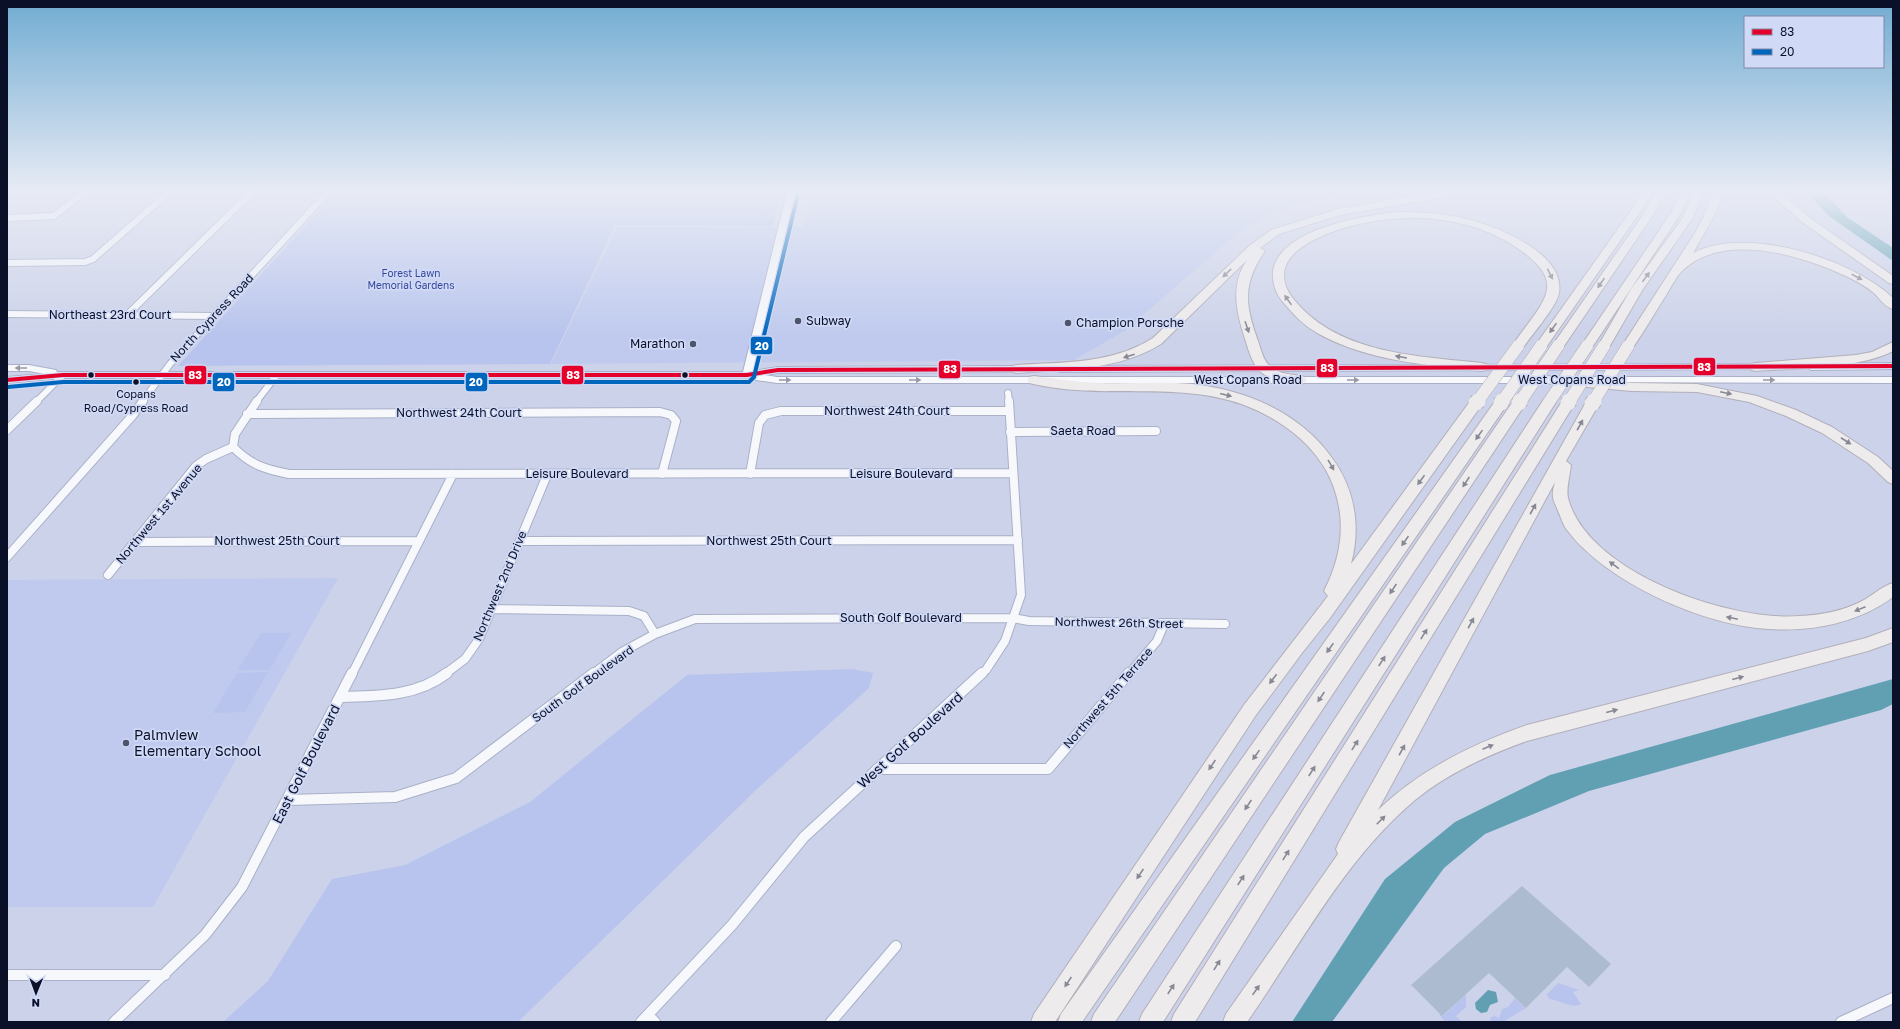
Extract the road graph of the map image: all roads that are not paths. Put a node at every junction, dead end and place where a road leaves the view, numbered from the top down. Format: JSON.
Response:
{"nodes":[{"id":1,"x":114,"y":240,"type":"edge"},
{"id":2,"x":203,"y":240,"type":"edge"},
{"id":3,"x":283,"y":240,"type":"edge"},
{"id":4,"x":779,"y":240,"type":"edge"},
{"id":5,"x":1262,"y":240,"type":"edge"},
{"id":6,"x":1272,"y":240,"type":"edge"},
{"id":7,"x":1307,"y":240,"type":"edge"},
{"id":8,"x":1512,"y":240,"type":"edge"},
{"id":9,"x":1615,"y":240,"type":"edge"},
{"id":10,"x":1631,"y":240,"type":"edge"},
{"id":11,"x":1658,"y":240,"type":"edge"},
{"id":12,"x":1672,"y":240,"type":"edge"},
{"id":13,"x":1695,"y":240,"type":"edge"},
{"id":14,"x":1835,"y":240,"type":"edge"},
{"id":15,"x":7,"y":263,"type":"edge"},
{"id":16,"x":1676,"y":270,"type":"junction"},
{"id":17,"x":1893,"y":281,"type":"edge"},
{"id":18,"x":1893,"y":305,"type":"edge"},
{"id":19,"x":7,"y":314,"type":"edge"},
{"id":20,"x":127,"y":314,"type":"junction"},
{"id":21,"x":213,"y":316,"type":"junction"},
{"id":22,"x":1893,"y":346,"type":"edge"},
{"id":23,"x":1893,"y":366,"type":"edge"},
{"id":24,"x":1481,"y":367,"type":"junction"},
{"id":25,"x":1756,"y":367,"type":"junction"},
{"id":26,"x":7,"y":368,"type":"edge"},
{"id":27,"x":1264,"y":368,"type":"junction"},
{"id":28,"x":1016,"y":369,"type":"junction"},
{"id":29,"x":63,"y":375,"type":"junction"},
{"id":30,"x":747,"y":375,"type":"junction"},
{"id":31,"x":161,"y":376,"type":"junction"},
{"id":32,"x":276,"y":376,"type":"junction"},
{"id":33,"x":7,"y":380,"type":"edge"},
{"id":34,"x":1034,"y":380,"type":"junction"},
{"id":35,"x":1300,"y":380,"type":"junction"},
{"id":36,"x":1548,"y":380,"type":"junction"},
{"id":37,"x":1893,"y":380,"type":"edge"},
{"id":38,"x":1008,"y":393,"type":"dead end"},
{"id":39,"x":1009,"y":411,"type":"junction"},
{"id":40,"x":247,"y":414,"type":"junction"},
{"id":41,"x":7,"y":430,"type":"edge"},
{"id":42,"x":1156,"y":431,"type":"dead end"},
{"id":43,"x":1010,"y":432,"type":"junction"},
{"id":44,"x":233,"y":447,"type":"junction"},
{"id":45,"x":1568,"y":447,"type":"junction"},
{"id":46,"x":1013,"y":473,"type":"junction"},
{"id":47,"x":453,"y":474,"type":"junction"},
{"id":48,"x":662,"y":474,"type":"junction"},
{"id":49,"x":750,"y":474,"type":"junction"},
{"id":50,"x":547,"y":475,"type":"junction"},
{"id":51,"x":1893,"y":479,"type":"edge"},
{"id":52,"x":1018,"y":540,"type":"junction"},
{"id":53,"x":418,"y":541,"type":"junction"},
{"id":54,"x":135,"y":542,"type":"junction"},
{"id":55,"x":520,"y":542,"type":"junction"},
{"id":56,"x":7,"y":557,"type":"edge"},
{"id":57,"x":108,"y":575,"type":"dead end"},
{"id":58,"x":1893,"y":589,"type":"edge"},
{"id":59,"x":491,"y":609,"type":"junction"},
{"id":60,"x":1014,"y":618,"type":"junction"},
{"id":61,"x":1164,"y":624,"type":"junction"},
{"id":62,"x":1225,"y":624,"type":"dead end"},
{"id":63,"x":655,"y":634,"type":"junction"},
{"id":64,"x":1893,"y":635,"type":"edge"},
{"id":65,"x":1296,"y":648,"type":"junction"},
{"id":66,"x":340,"y":697,"type":"junction"},
{"id":67,"x":877,"y":768,"type":"junction"},
{"id":68,"x":288,"y":800,"type":"junction"},
{"id":69,"x":1329,"y":882,"type":"junction"},
{"id":70,"x":896,"y":946,"type":"dead end"},
{"id":71,"x":7,"y":975,"type":"edge"},
{"id":72,"x":166,"y":975,"type":"junction"},
{"id":73,"x":1893,"y":998,"type":"edge"},
{"id":74,"x":648,"y":1020,"type":"edge"},
{"id":75,"x":114,"y":1022,"type":"edge"},
{"id":76,"x":831,"y":1022,"type":"edge"},
{"id":77,"x":1042,"y":1022,"type":"edge"},
{"id":78,"x":1069,"y":1022,"type":"edge"},
{"id":79,"x":1102,"y":1022,"type":"edge"},
{"id":80,"x":1150,"y":1022,"type":"edge"},
{"id":81,"x":1182,"y":1022,"type":"edge"},
{"id":82,"x":1234,"y":1022,"type":"edge"},
{"id":83,"x":1841,"y":1022,"type":"edge"}],
"edges":[{"from":1,"to":15,"type":"street"},
{"from":2,"to":20,"type":"street"},
{"from":3,"to":21,"type":"street","name":"North Cypress Road"},
{"from":4,"to":30,"type":"main road"},
{"from":5,"to":28,"type":"highway","one_way":true},
{"from":6,"to":27,"type":"highway","one_way":true},
{"from":24,"to":7,"type":"highway","one_way":true,"bridge":true},
{"from":8,"to":65,"type":"highway","one_way":true,"bridge":true},
{"from":9,"to":78,"type":"highway","one_way":true,"bridge":true},
{"from":10,"to":79,"type":"highway","one_way":true,"bridge":true},
{"from":80,"to":11,"type":"highway","one_way":true,"bridge":true},
{"from":81,"to":12,"type":"highway","one_way":true,"bridge":true},
{"from":13,"to":16,"type":"highway"},
{"from":14,"to":17,"type":"highway"},
{"from":16,"to":18,"type":"highway","one_way":true},
{"from":45,"to":16,"type":"highway","one_way":true,"bridge":true},
{"from":19,"to":20,"type":"street","name":"Northeast 23rd Court"},
{"from":20,"to":21,"type":"street","name":"Northeast 23rd Court"},
{"from":21,"to":31,"type":"street","name":"North Cypress Road"},
{"from":22,"to":25,"type":"highway"},
{"from":23,"to":25,"type":"main road","name":"West Copans Road"},
{"from":24,"to":25,"type":"main road","name":"West Copans Road"},
{"from":24,"to":27,"type":"main road","name":"West Copans Road"},
{"from":29,"to":26,"type":"main road","one_way":true},
{"from":27,"to":28,"type":"main road","name":"West Copans Road"},
{"from":27,"to":35,"type":"highway"},
{"from":28,"to":30,"type":"main road","name":"West Copans Road"},
{"from":29,"to":31,"type":"main road","name":"West Copans Road"},
{"from":29,"to":33,"type":"main road"},
{"from":29,"to":41,"type":"street"},
{"from":30,"to":32,"type":"main road","name":"West Copans Road"},
{"from":30,"to":34,"type":"main road","name":"West Copans Road","one_way":true},
{"from":31,"to":32,"type":"main road","name":"West Copans Road"},
{"from":31,"to":56,"type":"street","name":"North Cypress Road"},
{"from":32,"to":40,"type":"street"},
{"from":34,"to":35,"type":"main road","name":"West Copans Road"},
{"from":34,"to":65,"type":"highway","one_way":true},
{"from":35,"to":36,"type":"main road","name":"West Copans Road","one_way":true},
{"from":36,"to":37,"type":"main road","name":"West Copans Road","one_way":true},
{"from":36,"to":51,"type":"highway","one_way":true},
{"from":38,"to":39,"type":"street","name":"West Golf Boulevard"},
{"from":39,"to":43,"type":"street","name":"West Golf Boulevard"},
{"from":39,"to":49,"type":"street","name":"Northwest 24th Court"},
{"from":40,"to":44,"type":"street"},
{"from":40,"to":48,"type":"street","name":"Northwest 24th Court"},
{"from":42,"to":43,"type":"street","name":"Saeta Road"},
{"from":43,"to":46,"type":"street","name":"West Golf Boulevard"},
{"from":44,"to":47,"type":"street","name":"Leisure Boulevard"},
{"from":44,"to":54,"type":"street","name":"Northwest 1st Avenue"},
{"from":58,"to":45,"type":"highway","one_way":true},
{"from":69,"to":45,"type":"highway","one_way":true},
{"from":46,"to":49,"type":"street","name":"Leisure Boulevard"},
{"from":46,"to":52,"type":"street","name":"West Golf Boulevard"},
{"from":47,"to":50,"type":"street","name":"Leisure Boulevard"},
{"from":47,"to":53,"type":"street","name":"East Golf Boulevard"},
{"from":48,"to":49,"type":"street","name":"Leisure Boulevard"},
{"from":48,"to":50,"type":"street","name":"Leisure Boulevard"},
{"from":50,"to":55,"type":"street","name":"Northwest 2nd Drive"},
{"from":52,"to":55,"type":"street","name":"Northwest 25th Court"},
{"from":52,"to":60,"type":"street","name":"West Golf Boulevard"},
{"from":53,"to":54,"type":"street","name":"Northwest 25th Court"},
{"from":53,"to":66,"type":"street","name":"East Golf Boulevard"},
{"from":54,"to":57,"type":"street","name":"Northwest 1st Avenue"},
{"from":55,"to":59,"type":"street","name":"Northwest 2nd Drive"},
{"from":59,"to":63,"type":"street"},
{"from":59,"to":66,"type":"street","name":"Northwest 2nd Drive"},
{"from":60,"to":61,"type":"street","name":"Northwest 26th Street"},
{"from":60,"to":63,"type":"street","name":"South Golf Boulevard"},
{"from":60,"to":67,"type":"street","name":"West Golf Boulevard"},
{"from":61,"to":62,"type":"street","name":"Northwest 26th Street"},
{"from":61,"to":67,"type":"street","name":"Northwest 5th Terrace"},
{"from":63,"to":68,"type":"street","name":"South Golf Boulevard"},
{"from":69,"to":64,"type":"highway","one_way":true},
{"from":65,"to":77,"type":"highway","one_way":true},
{"from":66,"to":68,"type":"street","name":"East Golf Boulevard"},
{"from":67,"to":74,"type":"street","name":"West Golf Boulevard"},
{"from":68,"to":72,"type":"street","name":"East Golf Boulevard"},
{"from":82,"to":69,"type":"highway","one_way":true},
{"from":70,"to":76,"type":"street"},
{"from":71,"to":72,"type":"street"},
{"from":72,"to":75,"type":"street","name":"East Golf Boulevard"},
{"from":73,"to":83,"type":"street"}]}
